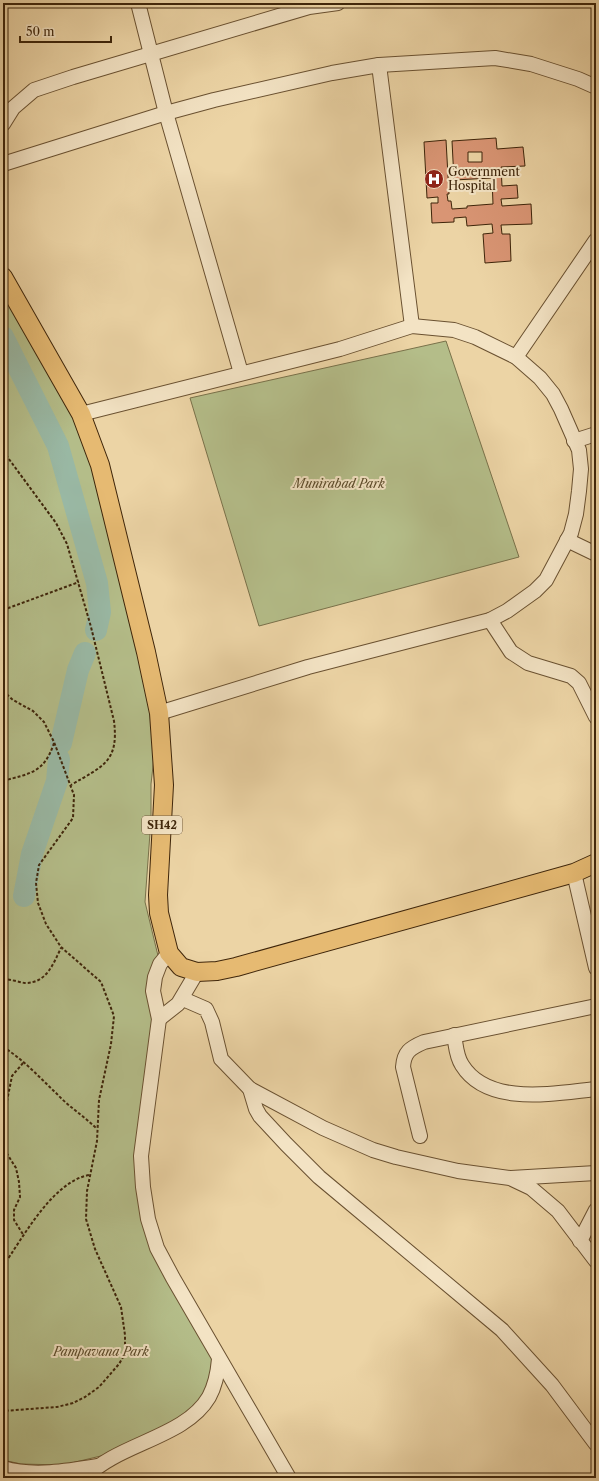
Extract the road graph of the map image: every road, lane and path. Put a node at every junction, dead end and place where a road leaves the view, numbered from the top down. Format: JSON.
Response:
{"nodes":[{"id":1,"x":138,"y":3,"type":"edge"},
{"id":2,"x":338,"y":3,"type":"edge"},
{"id":3,"x":152,"y":54,"type":"junction"},
{"id":4,"x":379,"y":65,"type":"junction"},
{"id":5,"x":596,"y":87,"type":"edge"},
{"id":6,"x":166,"y":113,"type":"junction"},
{"id":7,"x":3,"y":124,"type":"edge"},
{"id":8,"x":3,"y":164,"type":"edge"},
{"id":9,"x":596,"y":240,"type":"edge"},
{"id":10,"x":3,"y":277,"type":"edge"},
{"id":11,"x":412,"y":326,"type":"junction"},
{"id":12,"x":516,"y":357,"type":"junction"},
{"id":13,"x":241,"y":373,"type":"junction"},
{"id":14,"x":81,"y":414,"type":"junction"},
{"id":15,"x":596,"y":434,"type":"edge"},
{"id":16,"x":574,"y":440,"type":"junction"},
{"id":17,"x":3,"y":451,"type":"edge"},
{"id":18,"x":567,"y":540,"type":"junction"},
{"id":19,"x":596,"y":554,"type":"edge"},
{"id":20,"x":79,"y":582,"type":"junction"},
{"id":21,"x":3,"y":610,"type":"edge"},
{"id":22,"x":490,"y":620,"type":"junction"},
{"id":23,"x":3,"y":691,"type":"edge"},
{"id":24,"x":159,"y":713,"type":"junction"},
{"id":25,"x":596,"y":717,"type":"edge"},
{"id":26,"x":54,"y":742,"type":"junction"},
{"id":27,"x":3,"y":781,"type":"edge"},
{"id":28,"x":71,"y":784,"type":"junction"},
{"id":29,"x":596,"y":863,"type":"edge"},
{"id":30,"x":574,"y":873,"type":"junction"},
{"id":31,"x":61,"y":947,"type":"junction"},
{"id":32,"x":169,"y":952,"type":"junction"},
{"id":33,"x":596,"y":968,"type":"edge"},
{"id":34,"x":197,"y":972,"type":"junction"},
{"id":35,"x":3,"y":979,"type":"edge"},
{"id":36,"x":183,"y":999,"type":"junction"},
{"id":37,"x":596,"y":1006,"type":"edge"},
{"id":38,"x":159,"y":1019,"type":"junction"},
{"id":39,"x":454,"y":1035,"type":"junction"},
{"id":40,"x":3,"y":1047,"type":"edge"},
{"id":41,"x":23,"y":1063,"type":"junction"},
{"id":42,"x":250,"y":1089,"type":"junction"},
{"id":43,"x":596,"y":1089,"type":"edge"},
{"id":44,"x":98,"y":1129,"type":"junction"},
{"id":45,"x":420,"y":1136,"type":"dead end"},
{"id":46,"x":596,"y":1173,"type":"edge"},
{"id":47,"x":89,"y":1175,"type":"junction"},
{"id":48,"x":510,"y":1178,"type":"junction"},
{"id":49,"x":596,"y":1210,"type":"edge"},
{"id":50,"x":24,"y":1236,"type":"junction"},
{"id":51,"x":580,"y":1241,"type":"junction"},
{"id":52,"x":596,"y":1261,"type":"edge"},
{"id":53,"x":3,"y":1266,"type":"edge"},
{"id":54,"x":220,"y":1359,"type":"junction"},
{"id":55,"x":3,"y":1411,"type":"edge"},
{"id":56,"x":596,"y":1444,"type":"edge"},
{"id":57,"x":98,"y":1466,"type":"junction"},
{"id":58,"x":3,"y":1468,"type":"edge"},
{"id":59,"x":19,"y":1475,"type":"edge"},
{"id":60,"x":85,"y":1478,"type":"edge"},
{"id":61,"x":289,"y":1478,"type":"edge"}],
"edges":[{"from":1,"to":3,"type":"street"},
{"from":2,"to":3,"type":"street"},
{"from":3,"to":6,"type":"street"},
{"from":3,"to":7,"type":"street"},
{"from":4,"to":5,"type":"street"},
{"from":4,"to":6,"type":"street"},
{"from":4,"to":11,"type":"street"},
{"from":6,"to":8,"type":"street"},
{"from":6,"to":13,"type":"street"},
{"from":9,"to":12,"type":"street"},
{"from":10,"to":14,"type":"main road","number":"SH42"},
{"from":11,"to":12,"type":"street"},
{"from":11,"to":13,"type":"street"},
{"from":12,"to":16,"type":"street"},
{"from":13,"to":14,"type":"street"},
{"from":14,"to":24,"type":"main road","number":"SH42"},
{"from":15,"to":16,"type":"street"},
{"from":16,"to":18,"type":"street"},
{"from":17,"to":20,"type":"path"},
{"from":18,"to":19,"type":"street"},
{"from":18,"to":22,"type":"street"},
{"from":20,"to":21,"type":"path"},
{"from":20,"to":28,"type":"path"},
{"from":22,"to":24,"type":"street"},
{"from":22,"to":25,"type":"street"},
{"from":23,"to":26,"type":"path"},
{"from":24,"to":32,"type":"main road","number":"SH42"},
{"from":26,"to":27,"type":"path"},
{"from":26,"to":28,"type":"path"},
{"from":28,"to":31,"type":"path"},
{"from":29,"to":30,"type":"main road","number":"SH42"},
{"from":30,"to":33,"type":"street"},
{"from":30,"to":34,"type":"main road","number":"SH42"},
{"from":31,"to":35,"type":"path"},
{"from":31,"to":44,"type":"path"},
{"from":32,"to":34,"type":"main road","number":"SH42"},
{"from":32,"to":38,"type":"street"},
{"from":34,"to":36,"type":"street"},
{"from":36,"to":38,"type":"street"},
{"from":36,"to":42,"type":"street"},
{"from":37,"to":39,"type":"street"},
{"from":38,"to":54,"type":"street"},
{"from":39,"to":43,"type":"street"},
{"from":39,"to":45,"type":"street"},
{"from":40,"to":41,"type":"path"},
{"from":41,"to":44,"type":"path"},
{"from":41,"to":50,"type":"path"},
{"from":42,"to":48,"type":"street"},
{"from":42,"to":56,"type":"street"},
{"from":44,"to":47,"type":"path"},
{"from":46,"to":48,"type":"street"},
{"from":47,"to":50,"type":"path"},
{"from":47,"to":55,"type":"path"},
{"from":48,"to":51,"type":"street"},
{"from":49,"to":51,"type":"street"},
{"from":50,"to":53,"type":"path"},
{"from":51,"to":52,"type":"street"},
{"from":54,"to":57,"type":"street"},
{"from":54,"to":61,"type":"street"},
{"from":57,"to":59,"type":"street"},
{"from":57,"to":60,"type":"street"},
{"from":58,"to":59,"type":"street"}]}
